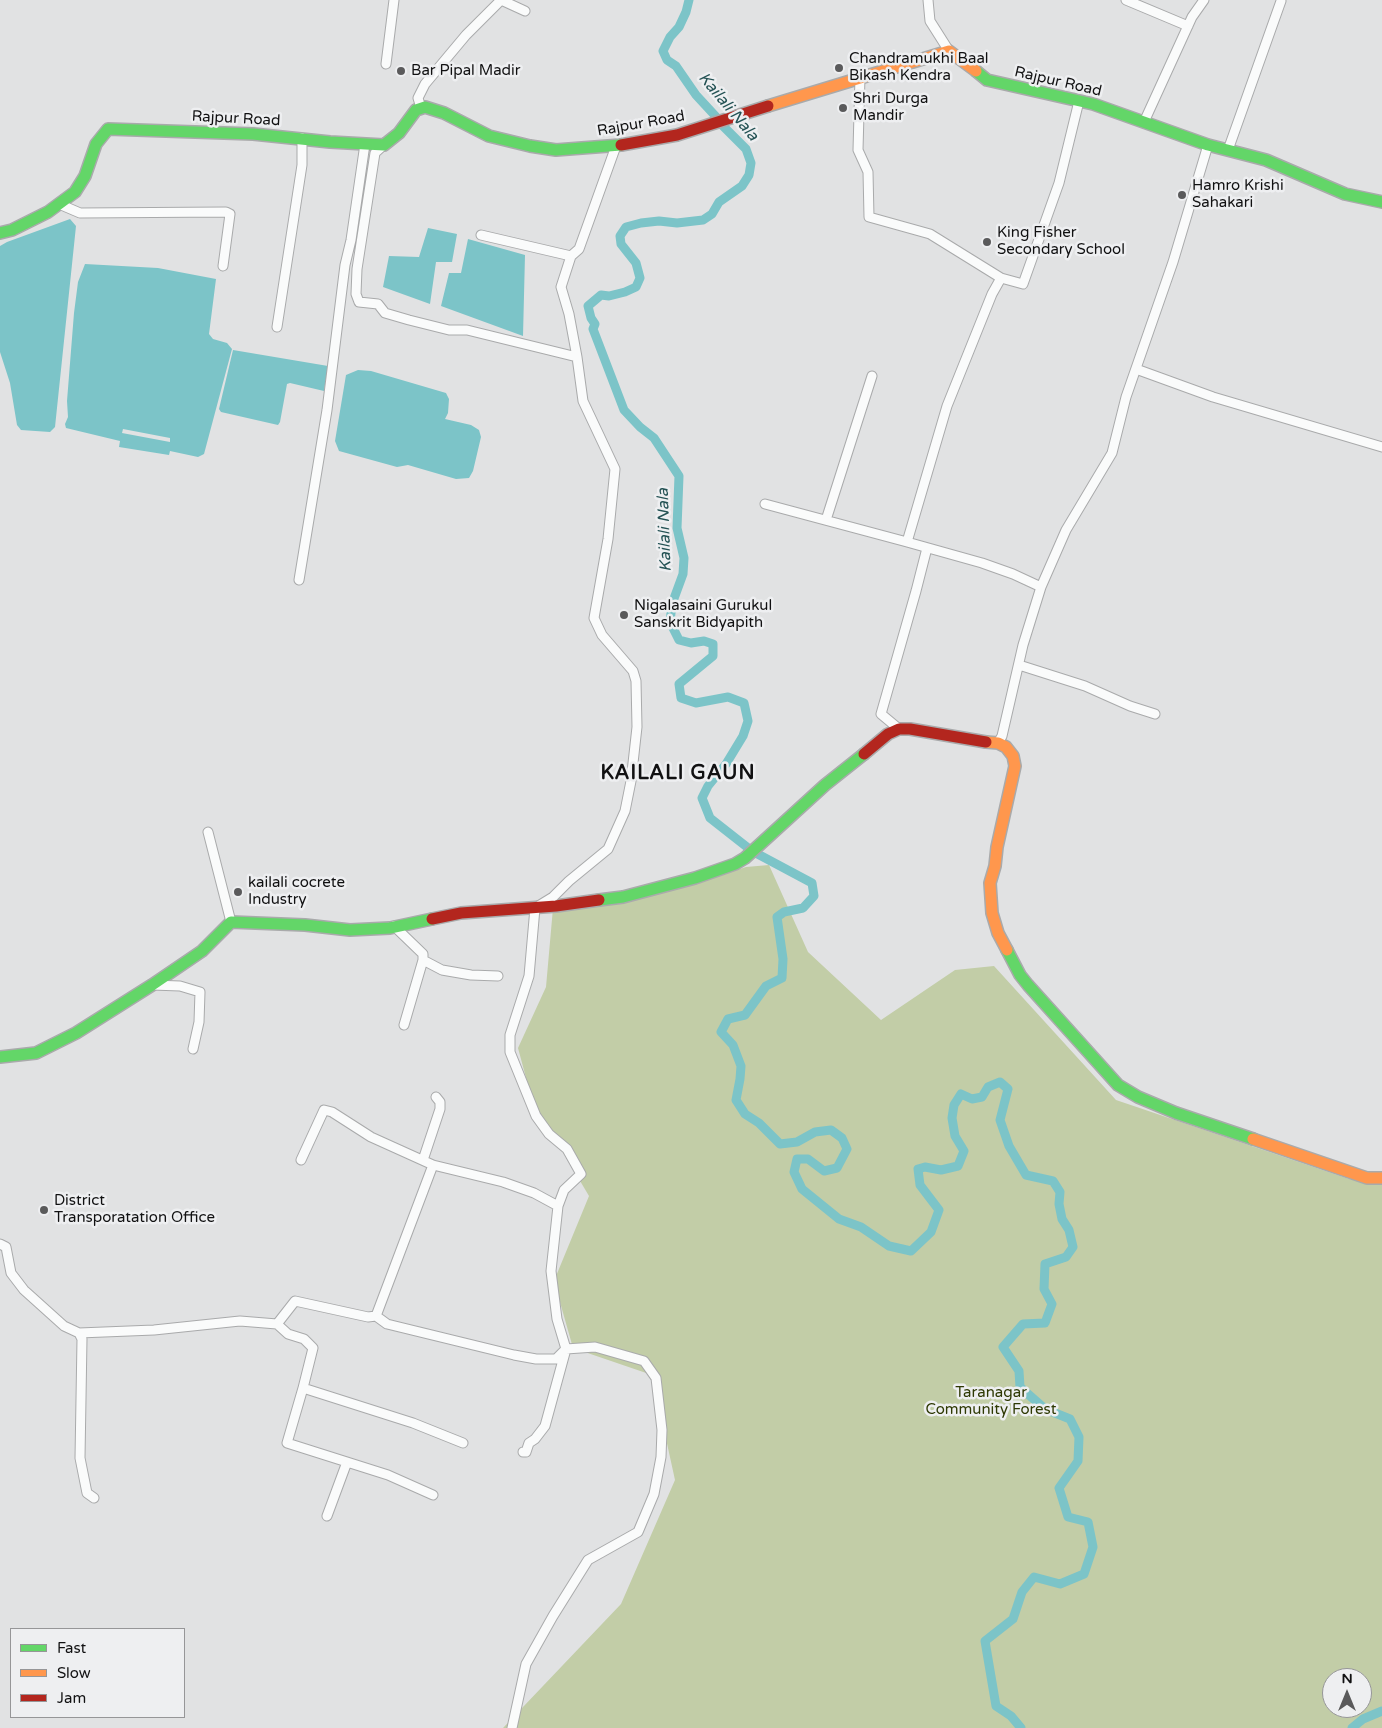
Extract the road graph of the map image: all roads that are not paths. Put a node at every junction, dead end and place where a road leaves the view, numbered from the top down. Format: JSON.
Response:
{"nodes":[{"id":1,"x":394,"y":0,"type":"edge"},
{"id":2,"x":501,"y":0,"type":"edge"},
{"id":3,"x":928,"y":0,"type":"edge"},
{"id":4,"x":1126,"y":0,"type":"edge"},
{"id":5,"x":1204,"y":0,"type":"edge"},
{"id":6,"x":1281,"y":1,"type":"edge"},
{"id":7,"x":525,"y":11,"type":"dead end"},
{"id":8,"x":1188,"y":26,"type":"junction"},
{"id":9,"x":949,"y":51,"type":"junction"},
{"id":10,"x":386,"y":64,"type":"dead end"},
{"id":11,"x":860,"y":77,"type":"junction"},
{"id":12,"x":1079,"y":101,"type":"junction"},
{"id":13,"x":421,"y":108,"type":"junction"},
{"id":14,"x":1144,"y":122,"type":"junction"},
{"id":15,"x":302,"y":138,"type":"junction"},
{"id":16,"x":389,"y":141,"type":"junction"},
{"id":17,"x":365,"y":144,"type":"junction"},
{"id":18,"x":1208,"y":145,"type":"junction"},
{"id":19,"x":616,"y":146,"type":"junction"},
{"id":20,"x":1228,"y":150,"type":"junction"},
{"id":21,"x":1382,"y":202,"type":"edge"},
{"id":22,"x":59,"y":204,"type":"junction"},
{"id":23,"x":0,"y":233,"type":"edge"},
{"id":24,"x":481,"y":235,"type":"dead end"},
{"id":25,"x":571,"y":256,"type":"junction"},
{"id":26,"x":223,"y":266,"type":"dead end"},
{"id":27,"x":1001,"y":278,"type":"junction"},
{"id":28,"x":276,"y":327,"type":"dead end"},
{"id":29,"x":577,"y":358,"type":"junction"},
{"id":30,"x":1136,"y":369,"type":"junction"},
{"id":31,"x":872,"y":376,"type":"dead end"},
{"id":32,"x":1382,"y":447,"type":"edge"},
{"id":33,"x":765,"y":504,"type":"dead end"},
{"id":34,"x":826,"y":520,"type":"junction"},
{"id":35,"x":907,"y":542,"type":"junction"},
{"id":36,"x":927,"y":548,"type":"junction"},
{"id":37,"x":299,"y":580,"type":"dead end"},
{"id":38,"x":1041,"y":587,"type":"junction"},
{"id":39,"x":1019,"y":665,"type":"junction"},
{"id":40,"x":1155,"y":714,"type":"dead end"},
{"id":41,"x":899,"y":729,"type":"junction"},
{"id":42,"x":998,"y":743,"type":"junction"},
{"id":43,"x":208,"y":832,"type":"dead end"},
{"id":44,"x":535,"y":908,"type":"junction"},
{"id":45,"x":231,"y":922,"type":"junction"},
{"id":46,"x":394,"y":926,"type":"junction"},
{"id":47,"x":423,"y":960,"type":"junction"},
{"id":48,"x":498,"y":976,"type":"dead end"},
{"id":49,"x":152,"y":985,"type":"junction"},
{"id":50,"x":404,"y":1025,"type":"dead end"},
{"id":51,"x":193,"y":1049,"type":"dead end"},
{"id":52,"x":0,"y":1057,"type":"edge"},
{"id":53,"x":436,"y":1097,"type":"dead end"},
{"id":54,"x":301,"y":1160,"type":"dead end"},
{"id":55,"x":423,"y":1160,"type":"junction"},
{"id":56,"x":433,"y":1165,"type":"junction"},
{"id":57,"x":1382,"y":1178,"type":"edge"},
{"id":58,"x":558,"y":1206,"type":"junction"},
{"id":59,"x":0,"y":1244,"type":"edge"},
{"id":60,"x":376,"y":1316,"type":"junction"},
{"id":61,"x":276,"y":1324,"type":"junction"},
{"id":62,"x":79,"y":1333,"type":"junction"},
{"id":63,"x":566,"y":1349,"type":"junction"},
{"id":64,"x":303,"y":1388,"type":"junction"},
{"id":65,"x":463,"y":1443,"type":"dead end"},
{"id":66,"x":523,"y":1452,"type":"dead end"},
{"id":67,"x":347,"y":1462,"type":"junction"},
{"id":68,"x":433,"y":1494,"type":"dead end"},
{"id":69,"x":94,"y":1498,"type":"dead end"},
{"id":70,"x":327,"y":1516,"type":"dead end"},
{"id":71,"x":512,"y":1728,"type":"edge"}],
"edges":[{"from":1,"to":10,"type":"street"},
{"from":2,"to":7,"type":"street"},
{"from":2,"to":13,"type":"street"},
{"from":3,"to":9,"type":"street"},
{"from":4,"to":8,"type":"street"},
{"from":5,"to":8,"type":"street"},
{"from":6,"to":20,"type":"street"},
{"from":8,"to":14,"type":"street"},
{"from":9,"to":11,"type":"street","name":"Rajpur Road"},
{"from":9,"to":12,"type":"street","name":"Rajpur Road"},
{"from":11,"to":19,"type":"street","name":"Rajpur Road"},
{"from":11,"to":27,"type":"street"},
{"from":12,"to":14,"type":"street","name":"Rajpur Road"},
{"from":12,"to":27,"type":"street"},
{"from":13,"to":16,"type":"street"},
{"from":13,"to":19,"type":"street","name":"Rajpur Road"},
{"from":14,"to":18,"type":"street","name":"Rajpur Road"},
{"from":15,"to":17,"type":"street","name":"Rajpur Road"},
{"from":15,"to":22,"type":"street","name":"Rajpur Road"},
{"from":15,"to":28,"type":"street"},
{"from":16,"to":17,"type":"street","name":"Rajpur Road"},
{"from":16,"to":29,"type":"street"},
{"from":17,"to":37,"type":"street"},
{"from":18,"to":20,"type":"street","name":"Rajpur Road"},
{"from":18,"to":30,"type":"street"},
{"from":19,"to":25,"type":"street"},
{"from":20,"to":21,"type":"street","name":"Rajpur Road"},
{"from":22,"to":23,"type":"street","name":"Rajpur Road"},
{"from":22,"to":26,"type":"street"},
{"from":24,"to":25,"type":"street"},
{"from":25,"to":29,"type":"street"},
{"from":27,"to":35,"type":"street"},
{"from":29,"to":44,"type":"street"},
{"from":30,"to":32,"type":"street"},
{"from":30,"to":38,"type":"street"},
{"from":31,"to":34,"type":"street"},
{"from":33,"to":34,"type":"street"},
{"from":34,"to":35,"type":"street"},
{"from":35,"to":36,"type":"street"},
{"from":36,"to":38,"type":"street"},
{"from":36,"to":41,"type":"street"},
{"from":38,"to":39,"type":"street"},
{"from":39,"to":40,"type":"street"},
{"from":39,"to":42,"type":"street"},
{"from":41,"to":42,"type":"street"},
{"from":41,"to":44,"type":"street"},
{"from":42,"to":57,"type":"street"},
{"from":43,"to":45,"type":"street"},
{"from":44,"to":46,"type":"street"},
{"from":44,"to":58,"type":"street"},
{"from":45,"to":46,"type":"street"},
{"from":45,"to":49,"type":"street"},
{"from":46,"to":47,"type":"street"},
{"from":47,"to":48,"type":"street"},
{"from":47,"to":50,"type":"street"},
{"from":49,"to":51,"type":"street"},
{"from":49,"to":52,"type":"street"},
{"from":53,"to":55,"type":"street"},
{"from":54,"to":55,"type":"street"},
{"from":55,"to":56,"type":"street"},
{"from":56,"to":58,"type":"street"},
{"from":56,"to":60,"type":"street"},
{"from":58,"to":63,"type":"street"},
{"from":59,"to":62,"type":"street"},
{"from":60,"to":61,"type":"street"},
{"from":60,"to":63,"type":"street"},
{"from":61,"to":62,"type":"street"},
{"from":61,"to":64,"type":"street"},
{"from":62,"to":69,"type":"street"},
{"from":63,"to":66,"type":"street"},
{"from":63,"to":71,"type":"street"},
{"from":64,"to":65,"type":"street"},
{"from":64,"to":67,"type":"street"},
{"from":67,"to":68,"type":"street"},
{"from":67,"to":70,"type":"street"}]}
